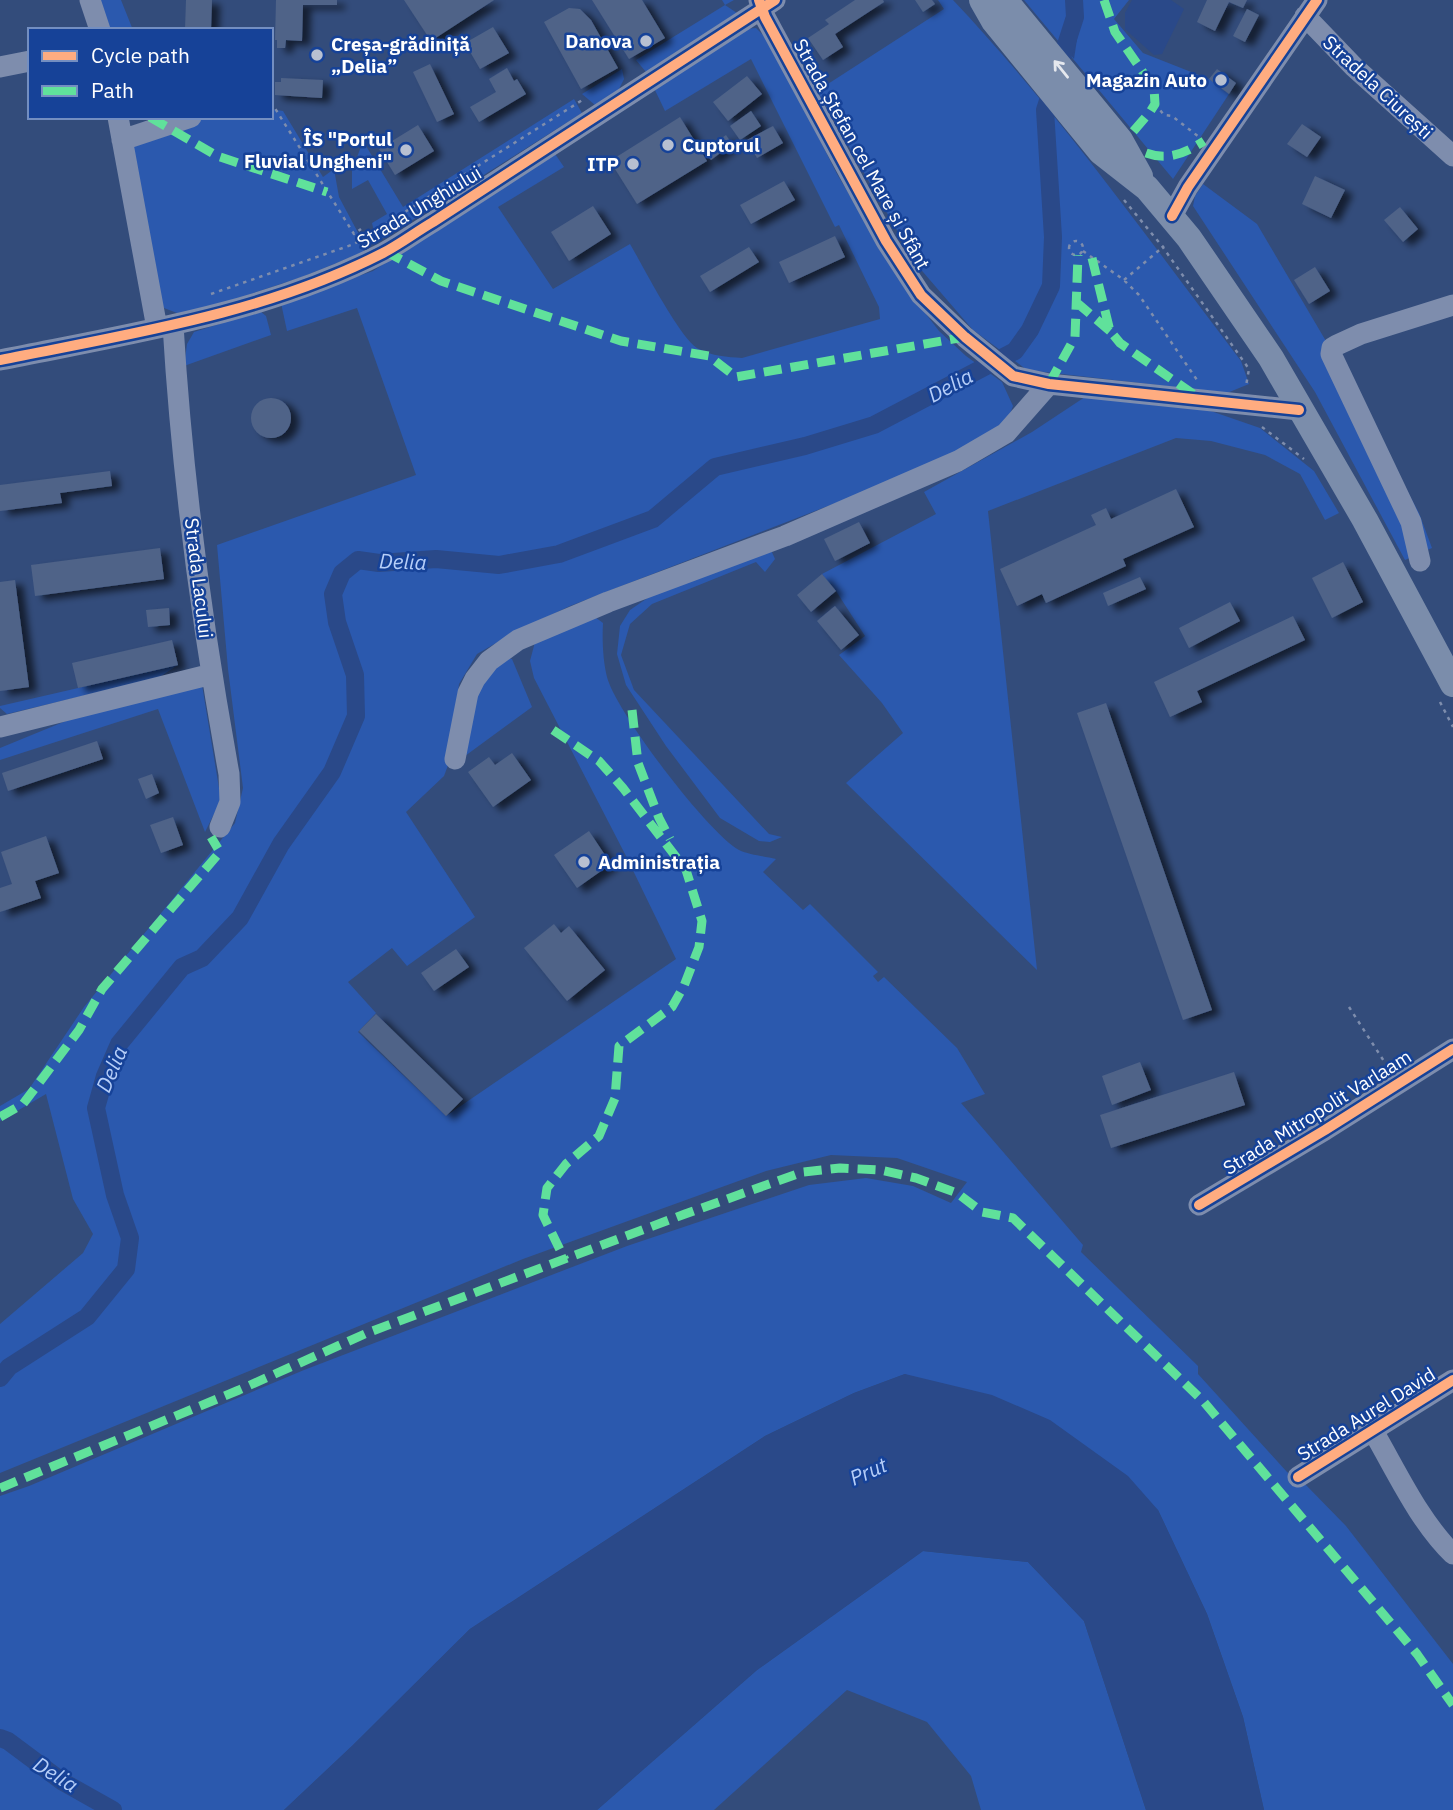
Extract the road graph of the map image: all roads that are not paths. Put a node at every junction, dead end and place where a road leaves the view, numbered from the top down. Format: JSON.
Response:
{"nodes":[{"id":1,"x":90,"y":0,"type":"edge"},
{"id":2,"x":765,"y":3,"type":"edge"},
{"id":3,"x":997,"y":7,"type":"edge"},
{"id":4,"x":1311,"y":8,"type":"edge"},
{"id":5,"x":99,"y":28,"type":"edge"},
{"id":6,"x":28,"y":61,"type":"edge"},
{"id":7,"x":0,"y":66,"type":"edge"},
{"id":8,"x":118,"y":119,"type":"edge"},
{"id":9,"x":185,"y":119,"type":"edge"},
{"id":10,"x":122,"y":140,"type":"junction"},
{"id":11,"x":1453,"y":156,"type":"edge"},
{"id":12,"x":1172,"y":216,"type":"junction"},
{"id":13,"x":1453,"y":305,"type":"edge"},
{"id":14,"x":165,"y":327,"type":"junction"},
{"id":15,"x":0,"y":360,"type":"edge"},
{"id":16,"x":1048,"y":384,"type":"junction"},
{"id":17,"x":1299,"y":410,"type":"junction"},
{"id":18,"x":1393,"y":574,"type":"junction"},
{"id":19,"x":212,"y":674,"type":"junction"},
{"id":20,"x":1447,"y":680,"type":"edge"},
{"id":21,"x":0,"y":727,"type":"edge"},
{"id":22,"x":455,"y":759,"type":"dead end"},
{"id":23,"x":220,"y":827,"type":"dead end"},
{"id":24,"x":1453,"y":1049,"type":"edge"},
{"id":25,"x":1199,"y":1205,"type":"dead end"},
{"id":26,"x":1453,"y":1380,"type":"edge"},
{"id":27,"x":1373,"y":1431,"type":"junction"},
{"id":28,"x":1298,"y":1477,"type":"dead end"},
{"id":29,"x":1453,"y":1554,"type":"edge"}],
"edges":[{"from":1,"to":5,"type":"street"},
{"from":2,"to":14,"type":"street","name":"Strada Unghiului"},
{"from":2,"to":16,"type":"street","name":"Strada Ștefan cel Mare și Sfânt"},
{"from":3,"to":12,"type":"main road"},
{"from":4,"to":11,"type":"street","name":"Stradela Ciurești"},
{"from":4,"to":12,"type":"street"},
{"from":6,"to":7,"type":"street"},
{"from":8,"to":10,"type":"street","name":"Strada Lacului"},
{"from":9,"to":10,"type":"street"},
{"from":10,"to":14,"type":"street","name":"Strada Lacului"},
{"from":12,"to":17,"type":"main road"},
{"from":13,"to":18,"type":"street"},
{"from":14,"to":15,"type":"street","name":"Strada Unghiului"},
{"from":14,"to":19,"type":"street","name":"Strada Lacului"},
{"from":16,"to":17,"type":"street","name":"Strada Ștefan cel Mare și Sfânt"},
{"from":16,"to":22,"type":"street"},
{"from":17,"to":18,"type":"main road"},
{"from":18,"to":20,"type":"main road"},
{"from":19,"to":21,"type":"street"},
{"from":19,"to":23,"type":"street","name":"Strada Lacului"},
{"from":24,"to":25,"type":"street","name":"Strada Mitropolit Varlaam"},
{"from":26,"to":27,"type":"street","name":"Strada Aurel David"},
{"from":27,"to":28,"type":"street","name":"Strada Aurel David"},
{"from":27,"to":29,"type":"street"}]}
